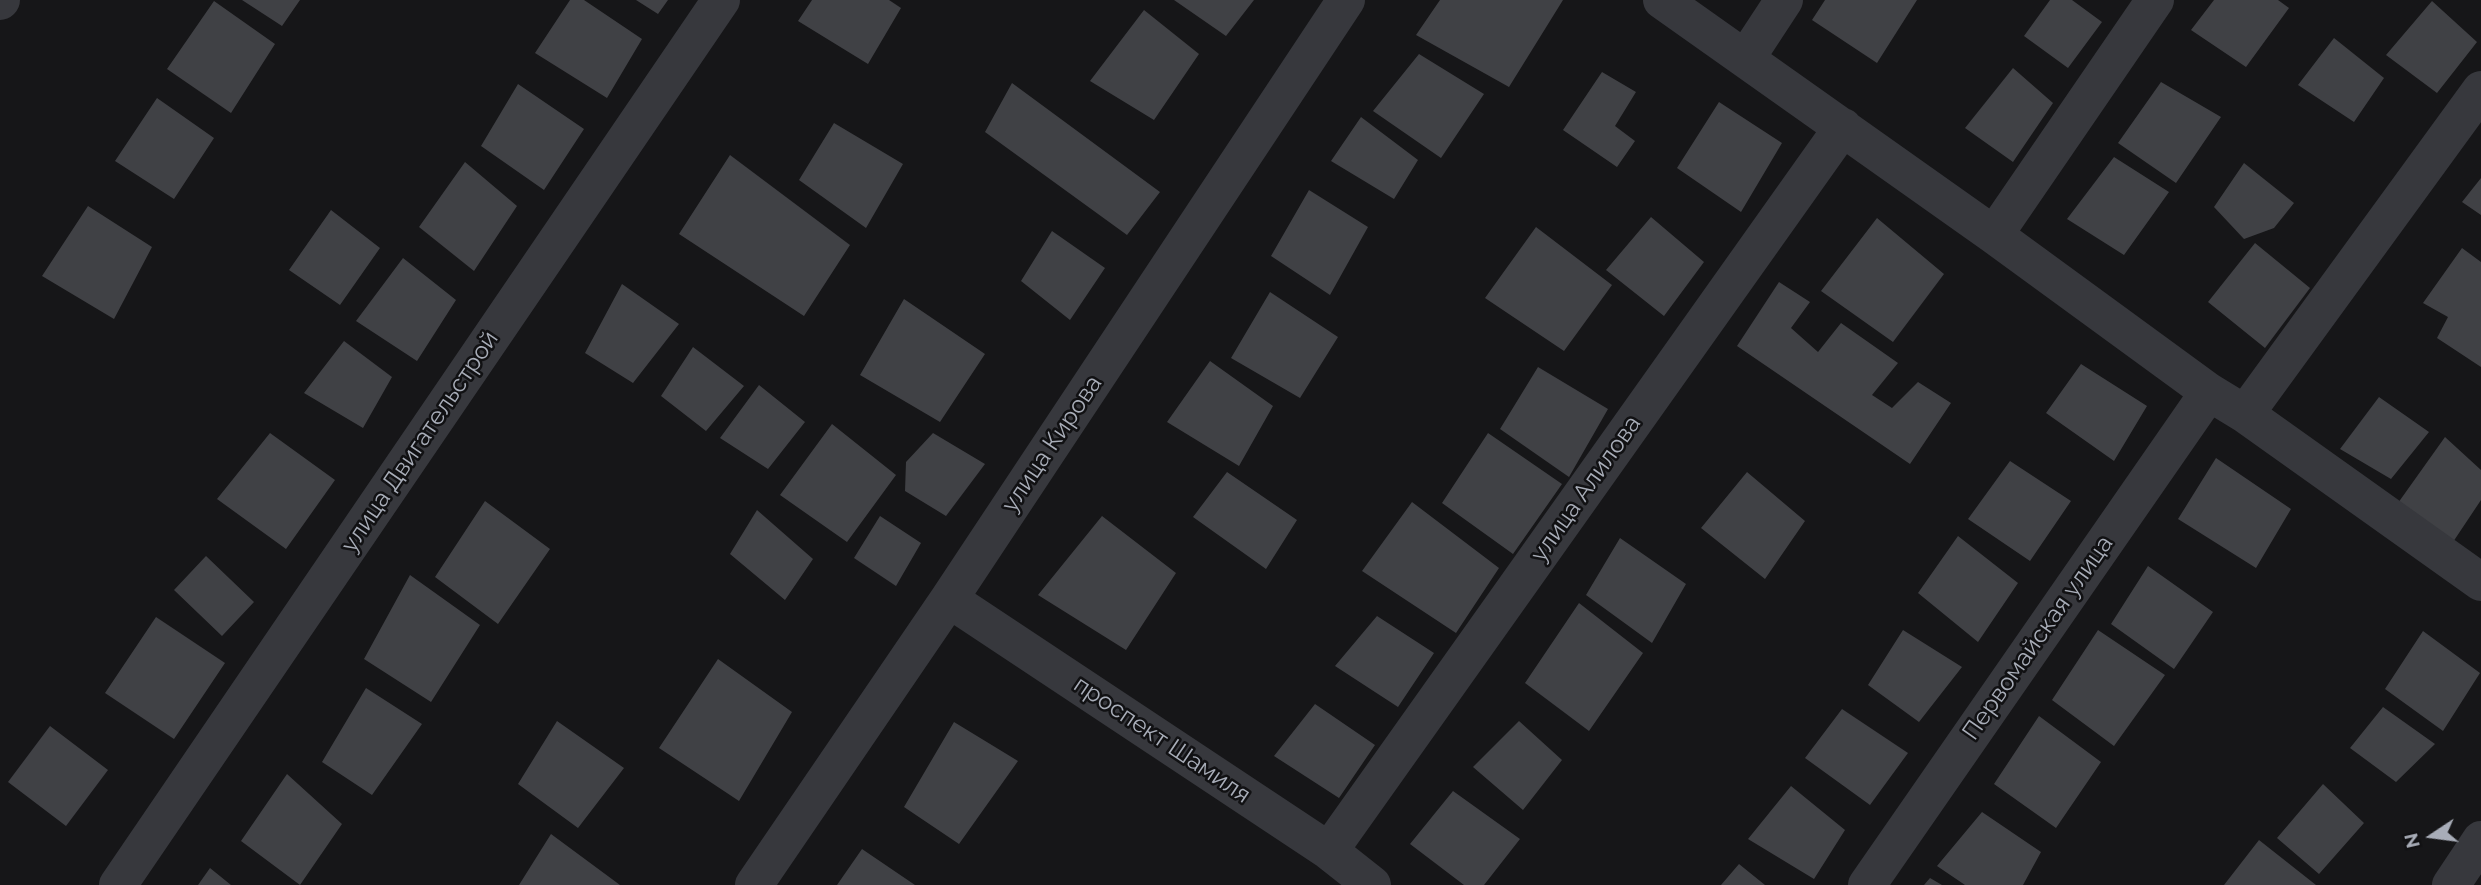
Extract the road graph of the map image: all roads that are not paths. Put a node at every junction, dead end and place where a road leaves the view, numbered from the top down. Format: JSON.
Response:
{"nodes":[{"id":1,"x":721,"y":0,"type":"edge"},
{"id":2,"x":1346,"y":0,"type":"edge"},
{"id":3,"x":1662,"y":0,"type":"edge"},
{"id":4,"x":1784,"y":0,"type":"edge"},
{"id":5,"x":2155,"y":0,"type":"edge"},
{"id":6,"x":1746,"y":58,"type":"junction"},
{"id":7,"x":2481,"y":90,"type":"edge"},
{"id":8,"x":1843,"y":127,"type":"junction"},
{"id":9,"x":1994,"y":235,"type":"junction"},
{"id":10,"x":2209,"y":392,"type":"junction"},
{"id":11,"x":2245,"y":414,"type":"junction"},
{"id":12,"x":2481,"y":582,"type":"edge"},
{"id":13,"x":949,"y":599,"type":"junction"},
{"id":14,"x":2481,"y":840,"type":"edge"},
{"id":15,"x":1329,"y":851,"type":"junction"},
{"id":16,"x":118,"y":885,"type":"edge"},
{"id":17,"x":754,"y":885,"type":"edge"},
{"id":18,"x":1371,"y":885,"type":"edge"},
{"id":19,"x":1867,"y":885,"type":"edge"},
{"id":20,"x":2451,"y":885,"type":"edge"}],
"edges":[{"from":1,"to":16,"type":"street","name":"улица Двигательстрой"},
{"from":2,"to":13,"type":"street","name":"улица Кирова"},
{"from":3,"to":6,"type":"street"},
{"from":4,"to":6,"type":"street"},
{"from":5,"to":9,"type":"street"},
{"from":6,"to":8,"type":"street"},
{"from":7,"to":11,"type":"street"},
{"from":8,"to":9,"type":"street"},
{"from":8,"to":15,"type":"street","name":"улица Алилова"},
{"from":9,"to":10,"type":"street"},
{"from":10,"to":11,"type":"street"},
{"from":10,"to":19,"type":"street","name":"Первомайская улица"},
{"from":11,"to":12,"type":"street"},
{"from":13,"to":15,"type":"street","name":"проспект Шамиля"},
{"from":13,"to":17,"type":"street","name":"улица Кирова"},
{"from":14,"to":20,"type":"street"},
{"from":15,"to":18,"type":"street","name":"проспект Шамиля"}]}
